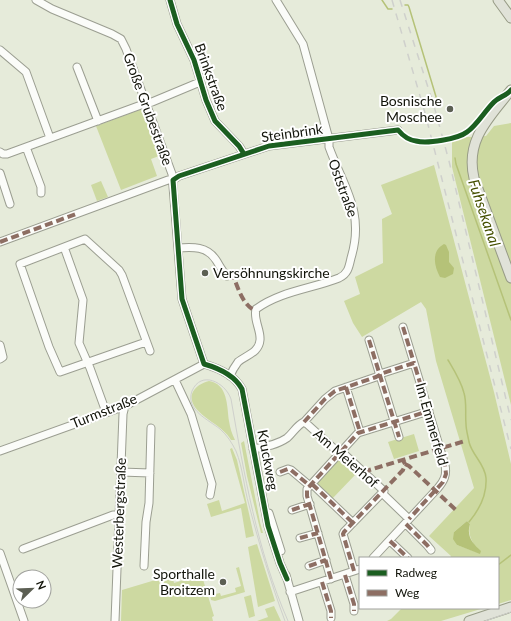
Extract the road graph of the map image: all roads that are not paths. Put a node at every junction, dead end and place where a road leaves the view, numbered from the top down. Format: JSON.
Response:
{"nodes":[{"id":1,"x":36,"y":0,"type":"edge"},
{"id":2,"x":170,"y":0,"type":"edge"},
{"id":3,"x":276,"y":0,"type":"edge"},
{"id":4,"x":498,"y":0,"type":"edge"},
{"id":5,"x":511,"y":18,"type":"edge"},
{"id":6,"x":0,"y":50,"type":"edge"},
{"id":7,"x":77,"y":67,"type":"dead end"},
{"id":8,"x":200,"y":82,"type":"junction"},
{"id":9,"x":510,"y":94,"type":"edge"},
{"id":10,"x":146,"y":103,"type":"junction"},
{"id":11,"x":98,"y":121,"type":"junction"},
{"id":12,"x":398,"y":130,"type":"dead end"},
{"id":13,"x":50,"y":138,"type":"junction"},
{"id":14,"x":329,"y":139,"type":"junction"},
{"id":15,"x":26,"y":147,"type":"junction"},
{"id":16,"x":0,"y":152,"type":"edge"},
{"id":17,"x":244,"y":154,"type":"junction"},
{"id":18,"x":0,"y":173,"type":"edge"},
{"id":19,"x":173,"y":180,"type":"junction"},
{"id":20,"x":41,"y":193,"type":"dead end"},
{"id":21,"x":10,"y":204,"type":"dead end"},
{"id":22,"x":0,"y":242,"type":"edge"},
{"id":23,"x":64,"y":247,"type":"junction"},
{"id":24,"x":178,"y":248,"type":"junction"},
{"id":25,"x":228,"y":276,"type":"dead end"},
{"id":26,"x":511,"y":278,"type":"edge"},
{"id":27,"x":403,"y":327,"type":"dead end"},
{"id":28,"x":369,"y":340,"type":"dead end"},
{"id":29,"x":146,"y":342,"type":"junction"},
{"id":30,"x":0,"y":345,"type":"edge"},
{"id":31,"x":150,"y":352,"type":"dead end"},
{"id":32,"x":0,"y":359,"type":"edge"},
{"id":33,"x":87,"y":363,"type":"junction"},
{"id":34,"x":414,"y":363,"type":"junction"},
{"id":35,"x":204,"y":364,"type":"junction"},
{"id":36,"x":380,"y":375,"type":"junction"},
{"id":37,"x":230,"y":376,"type":"junction"},
{"id":38,"x":174,"y":380,"type":"junction"},
{"id":39,"x":346,"y":387,"type":"junction"},
{"id":40,"x":125,"y":406,"type":"junction"},
{"id":41,"x":429,"y":411,"type":"junction"},
{"id":42,"x":106,"y":412,"type":"junction"},
{"id":43,"x":304,"y":422,"type":"junction"},
{"id":44,"x":394,"y":422,"type":"junction"},
{"id":45,"x":151,"y":428,"type":"dead end"},
{"id":46,"x":360,"y":432,"type":"junction"},
{"id":47,"x":399,"y":438,"type":"dead end"},
{"id":48,"x":253,"y":449,"type":"junction"},
{"id":49,"x":0,"y":451,"type":"edge"},
{"id":50,"x":339,"y":453,"type":"junction"},
{"id":51,"x":121,"y":472,"type":"junction"},
{"id":52,"x":280,"y":472,"type":"dead end"},
{"id":53,"x":150,"y":473,"type":"junction"},
{"id":54,"x":311,"y":485,"type":"junction"},
{"id":55,"x":382,"y":493,"type":"junction"},
{"id":56,"x":210,"y":495,"type":"dead end"},
{"id":57,"x":310,"y":504,"type":"junction"},
{"id":58,"x":292,"y":510,"type":"dead end"},
{"id":59,"x":119,"y":515,"type":"junction"},
{"id":60,"x":408,"y":522,"type":"junction"},
{"id":61,"x":353,"y":523,"type":"junction"},
{"id":62,"x":318,"y":533,"type":"junction"},
{"id":63,"x":300,"y":538,"type":"dead end"},
{"id":64,"x":390,"y":541,"type":"junction"},
{"id":65,"x":23,"y":548,"type":"dead end"},
{"id":66,"x":431,"y":550,"type":"dead end"},
{"id":67,"x":0,"y":553,"type":"edge"},
{"id":68,"x":374,"y":557,"type":"edge"},
{"id":69,"x":407,"y":557,"type":"edge"},
{"id":70,"x":326,"y":560,"type":"junction"},
{"id":71,"x":144,"y":566,"type":"dead end"},
{"id":72,"x":309,"y":566,"type":"dead end"},
{"id":73,"x":357,"y":570,"type":"edge"},
{"id":74,"x":345,"y":575,"type":"junction"},
{"id":75,"x":331,"y":579,"type":"junction"},
{"id":76,"x":322,"y":582,"type":"junction"},
{"id":77,"x":290,"y":592,"type":"junction"},
{"id":78,"x":511,"y":608,"type":"edge"},
{"id":79,"x":354,"y":611,"type":"dead end"},
{"id":80,"x":331,"y":618,"type":"dead end"},
{"id":81,"x":24,"y":621,"type":"edge"},
{"id":82,"x":115,"y":621,"type":"edge"},
{"id":83,"x":299,"y":621,"type":"edge"},
{"id":84,"x":469,"y":621,"type":"edge"}],
"edges":[{"from":1,"to":10,"type":"street","name":"Große Grubestraße"},
{"from":2,"to":8,"type":"street","name":"Brinkstraße"},
{"from":3,"to":14,"type":"street"},
{"from":4,"to":5,"type":"main road"},
{"from":6,"to":13,"type":"street"},
{"from":7,"to":11,"type":"street"},
{"from":8,"to":10,"type":"street"},
{"from":8,"to":17,"type":"street","name":"Brinkstraße"},
{"from":9,"to":26,"type":"main road"},
{"from":10,"to":11,"type":"street"},
{"from":10,"to":19,"type":"street","name":"Große Grubestraße"},
{"from":11,"to":13,"type":"street"},
{"from":12,"to":14,"type":"street","name":"Steinbrink"},
{"from":13,"to":15,"type":"street"},
{"from":14,"to":17,"type":"street","name":"Steinbrink"},
{"from":14,"to":37,"type":"street","name":"Oststraße"},
{"from":15,"to":16,"type":"street"},
{"from":15,"to":20,"type":"street"},
{"from":17,"to":19,"type":"street","name":"Steinbrink"},
{"from":18,"to":21,"type":"street"},
{"from":19,"to":22,"type":"street","name":"Steinbrink"},
{"from":19,"to":24,"type":"street","name":"Große Grubestraße"},
{"from":23,"to":29,"type":"street"},
{"from":23,"to":33,"type":"street"},
{"from":23,"to":33,"type":"street"},
{"from":24,"to":25,"type":"street"},
{"from":24,"to":35,"type":"street","name":"Große Grubestraße"},
{"from":27,"to":34,"type":"street","name":"Im Emmerfeld"},
{"from":28,"to":36,"type":"street"},
{"from":29,"to":31,"type":"street"},
{"from":29,"to":33,"type":"street"},
{"from":30,"to":32,"type":"street"},
{"from":33,"to":42,"type":"street"},
{"from":34,"to":36,"type":"street","name":"Im Emmerfeld"},
{"from":34,"to":41,"type":"street","name":"Im Emmerfeld"},
{"from":35,"to":37,"type":"street","name":"Kruckweg"},
{"from":35,"to":38,"type":"street","name":"Turmstraße"},
{"from":36,"to":39,"type":"street","name":"Im Emmerfeld"},
{"from":36,"to":44,"type":"street"},
{"from":37,"to":48,"type":"street","name":"Kruckweg"},
{"from":38,"to":40,"type":"street","name":"Turmstraße"},
{"from":38,"to":56,"type":"street"},
{"from":39,"to":43,"type":"street","name":"Im Emmerfeld"},
{"from":39,"to":46,"type":"street"},
{"from":40,"to":42,"type":"street","name":"Turmstraße"},
{"from":40,"to":51,"type":"street","name":"Westerbergstraße"},
{"from":41,"to":44,"type":"street"},
{"from":41,"to":60,"type":"street","name":"Im Emmerfeld"},
{"from":42,"to":49,"type":"street","name":"Turmstraße"},
{"from":43,"to":48,"type":"street","name":"Am Meierhof"},
{"from":43,"to":50,"type":"street","name":"Am Meierhof"},
{"from":44,"to":46,"type":"street"},
{"from":44,"to":47,"type":"street"},
{"from":45,"to":53,"type":"street"},
{"from":46,"to":50,"type":"street"},
{"from":48,"to":77,"type":"street","name":"Kruckweg"},
{"from":50,"to":54,"type":"street"},
{"from":50,"to":55,"type":"street","name":"Am Meierhof"},
{"from":51,"to":53,"type":"street"},
{"from":51,"to":59,"type":"street","name":"Westerbergstraße"},
{"from":52,"to":54,"type":"street"},
{"from":53,"to":71,"type":"street"},
{"from":54,"to":57,"type":"street"},
{"from":54,"to":61,"type":"street"},
{"from":55,"to":60,"type":"street","name":"Am Meierhof"},
{"from":55,"to":61,"type":"street"},
{"from":57,"to":58,"type":"street"},
{"from":57,"to":62,"type":"street"},
{"from":59,"to":65,"type":"street"},
{"from":59,"to":82,"type":"street","name":"Westerbergstraße"},
{"from":60,"to":64,"type":"street","name":"Im Emmerfeld"},
{"from":60,"to":66,"type":"street","name":"Am Meierhof"},
{"from":61,"to":73,"type":"street"},
{"from":62,"to":63,"type":"street"},
{"from":62,"to":70,"type":"street"},
{"from":64,"to":68,"type":"street","name":"Im Emmerfeld"},
{"from":64,"to":69,"type":"street"},
{"from":67,"to":81,"type":"street"},
{"from":70,"to":72,"type":"street"},
{"from":70,"to":75,"type":"street"},
{"from":73,"to":74,"type":"street"},
{"from":74,"to":75,"type":"street"},
{"from":74,"to":79,"type":"street"},
{"from":75,"to":76,"type":"street"},
{"from":76,"to":77,"type":"street"},
{"from":76,"to":80,"type":"street"},
{"from":77,"to":83,"type":"street","name":"Kruckweg"},
{"from":78,"to":84,"type":"main road"}]}
